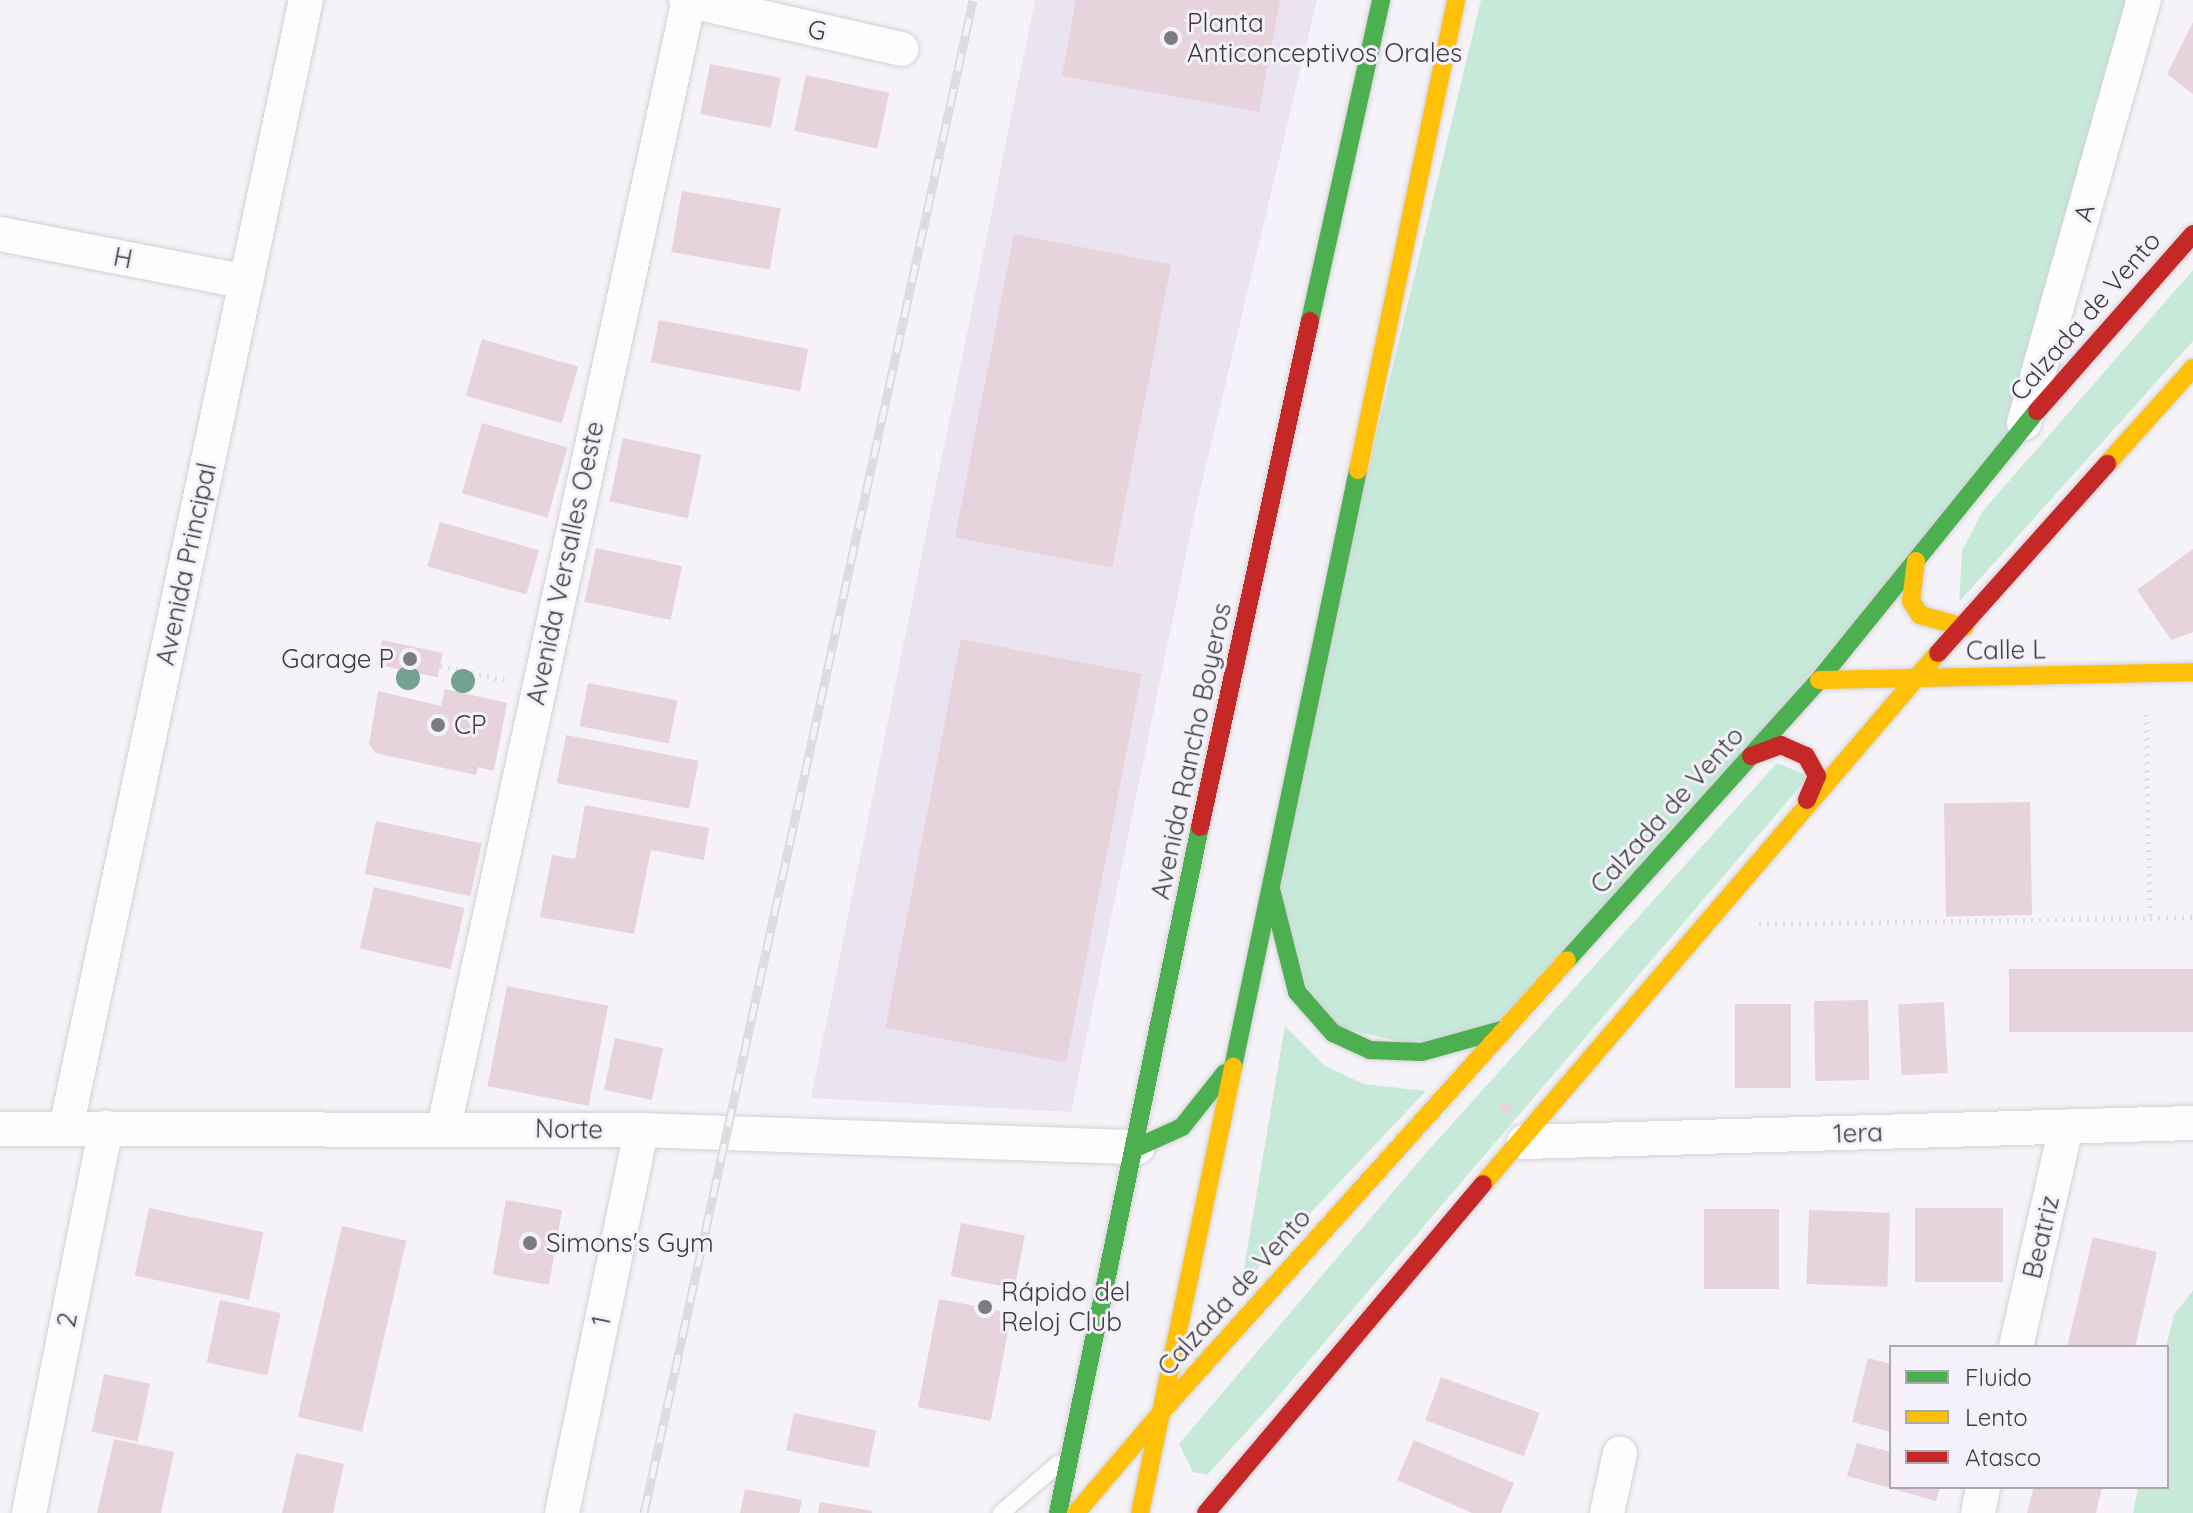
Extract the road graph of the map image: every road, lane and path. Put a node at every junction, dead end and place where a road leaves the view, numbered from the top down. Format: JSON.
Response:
{"nodes":[{"id":1,"x":306,"y":0,"type":"edge"},
{"id":2,"x":688,"y":0,"type":"edge"},
{"id":3,"x":1381,"y":0,"type":"edge"},
{"id":4,"x":1456,"y":0,"type":"edge"},
{"id":5,"x":2144,"y":0,"type":"edge"},
{"id":6,"x":902,"y":49,"type":"dead end"},
{"id":7,"x":0,"y":234,"type":"edge"},
{"id":8,"x":2193,"y":234,"type":"edge"},
{"id":9,"x":246,"y":282,"type":"junction"},
{"id":10,"x":2193,"y":368,"type":"edge"},
{"id":11,"x":2023,"y":426,"type":"junction"},
{"id":12,"x":1916,"y":561,"type":"junction"},
{"id":13,"x":1964,"y":627,"type":"junction"},
{"id":14,"x":440,"y":666,"type":"dead end"},
{"id":15,"x":2193,"y":672,"type":"edge"},
{"id":16,"x":2146,"y":673,"type":"junction"},
{"id":17,"x":1918,"y":678,"type":"junction"},
{"id":18,"x":1819,"y":680,"type":"junction"},
{"id":19,"x":538,"y":687,"type":"junction"},
{"id":20,"x":1751,"y":756,"type":"junction"},
{"id":21,"x":1807,"y":800,"type":"junction"},
{"id":22,"x":1269,"y":880,"type":"junction"},
{"id":23,"x":2193,"y":917,"type":"edge"},
{"id":24,"x":2150,"y":918,"type":"junction"},
{"id":25,"x":1704,"y":925,"type":"junction"},
{"id":26,"x":1505,"y":1029,"type":"junction"},
{"id":27,"x":1236,"y":1053,"type":"junction"},
{"id":28,"x":2193,"y":1123,"type":"edge"},
{"id":29,"x":444,"y":1127,"type":"junction"},
{"id":30,"x":2066,"y":1127,"type":"junction"},
{"id":31,"x":66,"y":1128,"type":"junction"},
{"id":32,"x":106,"y":1128,"type":"junction"},
{"id":33,"x":0,"y":1129,"type":"edge"},
{"id":34,"x":641,"y":1130,"type":"junction"},
{"id":35,"x":1524,"y":1142,"type":"junction"},
{"id":36,"x":1138,"y":1147,"type":"junction"},
{"id":37,"x":2016,"y":1345,"type":"edge"},
{"id":38,"x":1164,"y":1409,"type":"junction"},
{"id":39,"x":1071,"y":1452,"type":"junction"},
{"id":40,"x":1620,"y":1453,"type":"dead end"},
{"id":41,"x":1983,"y":1489,"type":"edge"},
{"id":42,"x":29,"y":1513,"type":"edge"},
{"id":43,"x":562,"y":1513,"type":"edge"},
{"id":44,"x":1001,"y":1513,"type":"edge"},
{"id":45,"x":1058,"y":1513,"type":"edge"},
{"id":46,"x":1076,"y":1513,"type":"edge"},
{"id":47,"x":1140,"y":1513,"type":"edge"},
{"id":48,"x":1206,"y":1513,"type":"edge"},
{"id":49,"x":1607,"y":1513,"type":"edge"},
{"id":50,"x":1978,"y":1513,"type":"edge"}],
"edges":[{"from":1,"to":9,"type":"street","name":"Avenida Principal"},
{"from":2,"to":6,"type":"street","name":"G"},
{"from":2,"to":19,"type":"street","name":"Avenida Versalles Oeste"},
{"from":3,"to":36,"type":"main road","name":"Avenida Rancho Boyeros"},
{"from":4,"to":22,"type":"main road"},
{"from":5,"to":11,"type":"street","name":"A"},
{"from":7,"to":9,"type":"street","name":"H"},
{"from":8,"to":11,"type":"main road","name":"Calzada de Vento"},
{"from":9,"to":31,"type":"street","name":"Avenida Principal"},
{"from":10,"to":13,"type":"main road"},
{"from":11,"to":12,"type":"main road","name":"Calzada de Vento"},
{"from":12,"to":13,"type":"main road"},
{"from":12,"to":18,"type":"main road","name":"Calzada de Vento"},
{"from":13,"to":17,"type":"main road"},
{"from":14,"to":19,"type":"path"},
{"from":15,"to":16,"type":"main road","name":"Calle L"},
{"from":16,"to":17,"type":"main road","name":"Calle L"},
{"from":16,"to":24,"type":"path"},
{"from":17,"to":18,"type":"main road","name":"Calle L"},
{"from":17,"to":21,"type":"main road"},
{"from":18,"to":20,"type":"main road","name":"Calzada de Vento"},
{"from":19,"to":29,"type":"street","name":"Avenida Versalles Oeste"},
{"from":20,"to":21,"type":"main road"},
{"from":20,"to":26,"type":"main road","name":"Calzada de Vento"},
{"from":21,"to":25,"type":"main road"},
{"from":22,"to":26,"type":"main road"},
{"from":22,"to":27,"type":"main road"},
{"from":23,"to":24,"type":"path"},
{"from":24,"to":25,"type":"path"},
{"from":25,"to":35,"type":"main road"},
{"from":26,"to":38,"type":"main road","name":"Calzada de Vento"},
{"from":27,"to":36,"type":"main road"},
{"from":27,"to":38,"type":"main road"},
{"from":28,"to":30,"type":"street","name":"1era"},
{"from":29,"to":32,"type":"street","name":"Norte"},
{"from":29,"to":34,"type":"street","name":"Norte"},
{"from":30,"to":35,"type":"street","name":"1era"},
{"from":30,"to":37,"type":"street","name":"Beatriz"},
{"from":31,"to":32,"type":"street","name":"Norte"},
{"from":31,"to":33,"type":"street","name":"Norte"},
{"from":32,"to":42,"type":"street","name":"2"},
{"from":34,"to":36,"type":"street","name":"Norte"},
{"from":34,"to":43,"type":"street","name":"1"},
{"from":35,"to":48,"type":"main road"},
{"from":36,"to":39,"type":"main road","name":"Avenida Rancho Boyeros"},
{"from":38,"to":46,"type":"main road","name":"Calzada de Vento"},
{"from":38,"to":47,"type":"main road"},
{"from":39,"to":44,"type":"lane"},
{"from":39,"to":45,"type":"main road","name":"Avenida Rancho Boyeros"},
{"from":40,"to":49,"type":"street"},
{"from":41,"to":50,"type":"street"}]}
